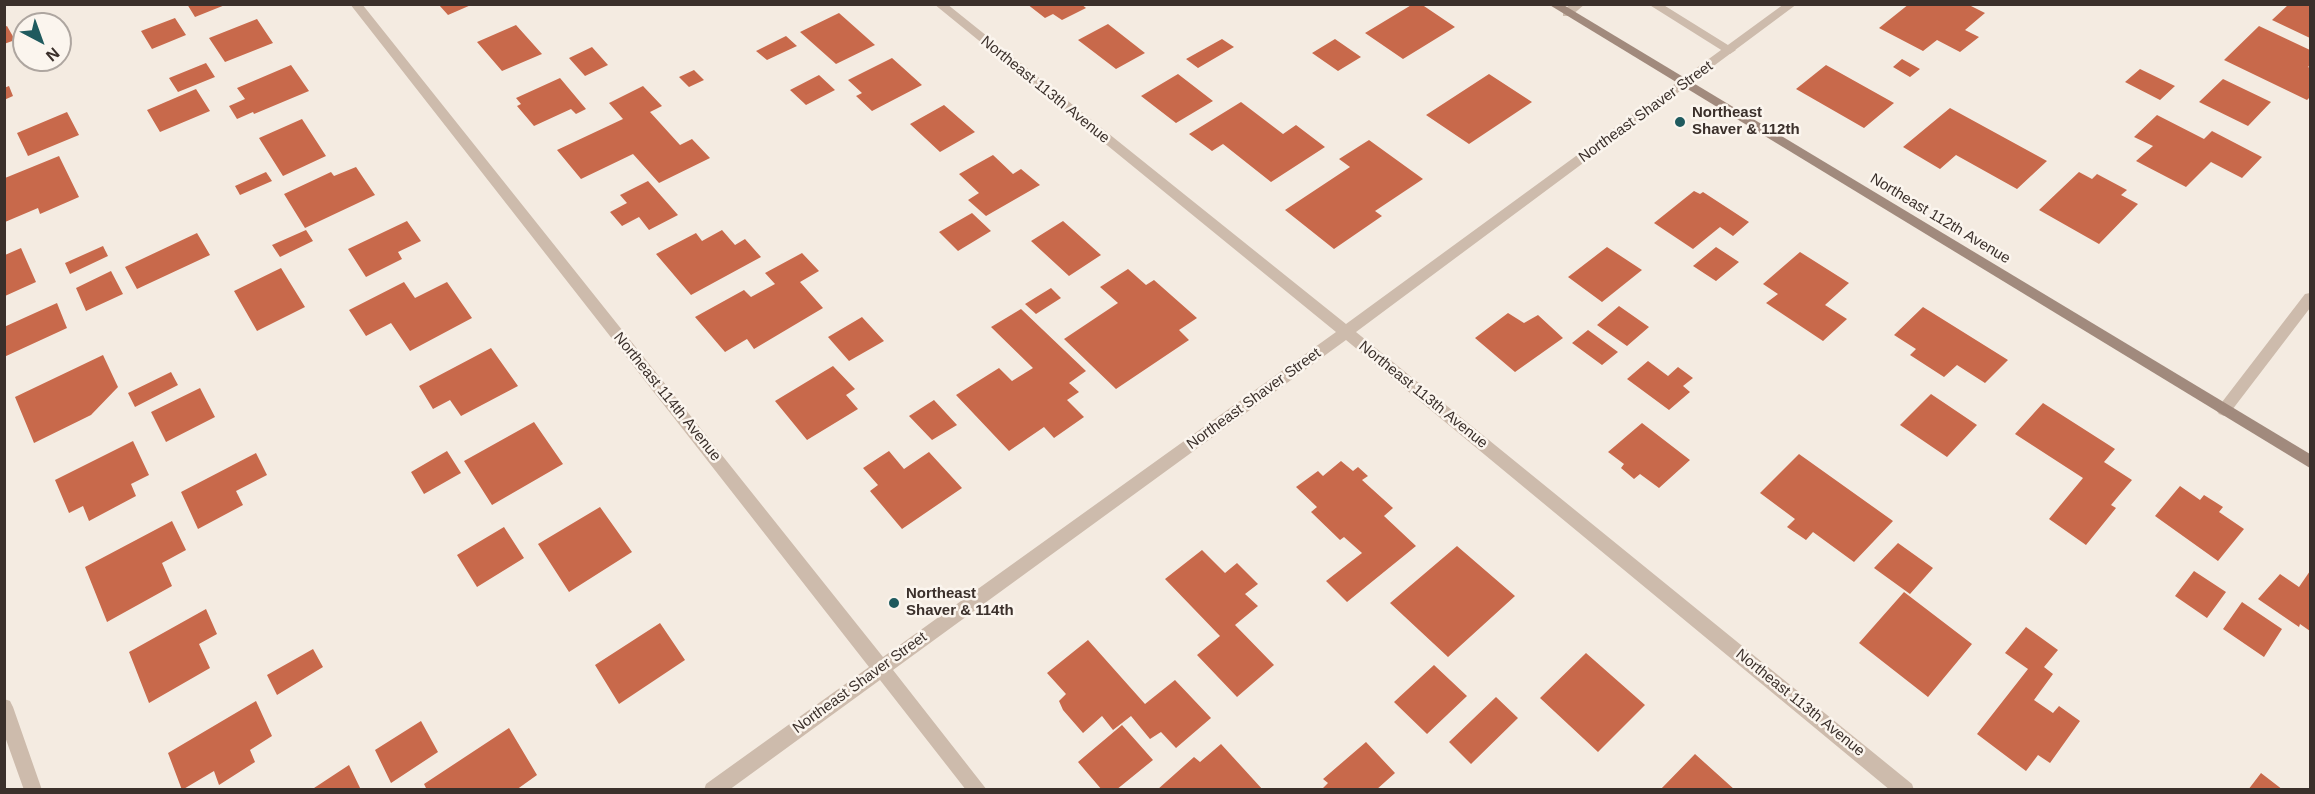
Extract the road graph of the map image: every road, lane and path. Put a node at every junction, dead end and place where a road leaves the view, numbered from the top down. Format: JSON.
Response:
{"nodes":[{"id":1,"x":355,"y":4,"type":"edge"},
{"id":2,"x":939,"y":4,"type":"edge"},
{"id":3,"x":1552,"y":4,"type":"edge"},
{"id":4,"x":1580,"y":4,"type":"edge"},
{"id":5,"x":1653,"y":4,"type":"edge"},
{"id":6,"x":1792,"y":4,"type":"edge"},
{"id":7,"x":1567,"y":13,"type":"junction"},
{"id":8,"x":1730,"y":50,"type":"junction"},
{"id":9,"x":1684,"y":84,"type":"junction"},
{"id":10,"x":2310,"y":298,"type":"edge"},
{"id":11,"x":1346,"y":332,"type":"junction"},
{"id":12,"x":2223,"y":410,"type":"junction"},
{"id":13,"x":2310,"y":462,"type":"edge"},
{"id":14,"x":882,"y":667,"type":"junction"},
{"id":15,"x":4,"y":707,"type":"edge"},
{"id":16,"x":33,"y":789,"type":"edge"},
{"id":17,"x":713,"y":789,"type":"edge"},
{"id":18,"x":978,"y":789,"type":"edge"},
{"id":19,"x":1905,"y":789,"type":"edge"}],
"edges":[{"from":1,"to":14,"type":"street","name":"Northeast 114th Avenue"},
{"from":2,"to":11,"type":"street","name":"Northeast 113th Avenue"},
{"from":3,"to":7,"type":"street","name":"Northeast 112th Avenue"},
{"from":4,"to":7,"type":"street"},
{"from":5,"to":8,"type":"street"},
{"from":6,"to":8,"type":"street","name":"Northeast Shaver Street"},
{"from":7,"to":9,"type":"street","name":"Northeast 112th Avenue"},
{"from":8,"to":9,"type":"street","name":"Northeast Shaver Street"},
{"from":9,"to":11,"type":"street","name":"Northeast Shaver Street"},
{"from":9,"to":12,"type":"street","name":"Northeast 112th Avenue"},
{"from":10,"to":12,"type":"street"},
{"from":11,"to":14,"type":"street","name":"Northeast Shaver Street"},
{"from":11,"to":19,"type":"street","name":"Northeast 113th Avenue"},
{"from":12,"to":13,"type":"street","name":"Northeast 112th Avenue"},
{"from":14,"to":17,"type":"street","name":"Northeast Shaver Street"},
{"from":14,"to":18,"type":"street","name":"Northeast 114th Avenue"},
{"from":15,"to":16,"type":"street"}]}
